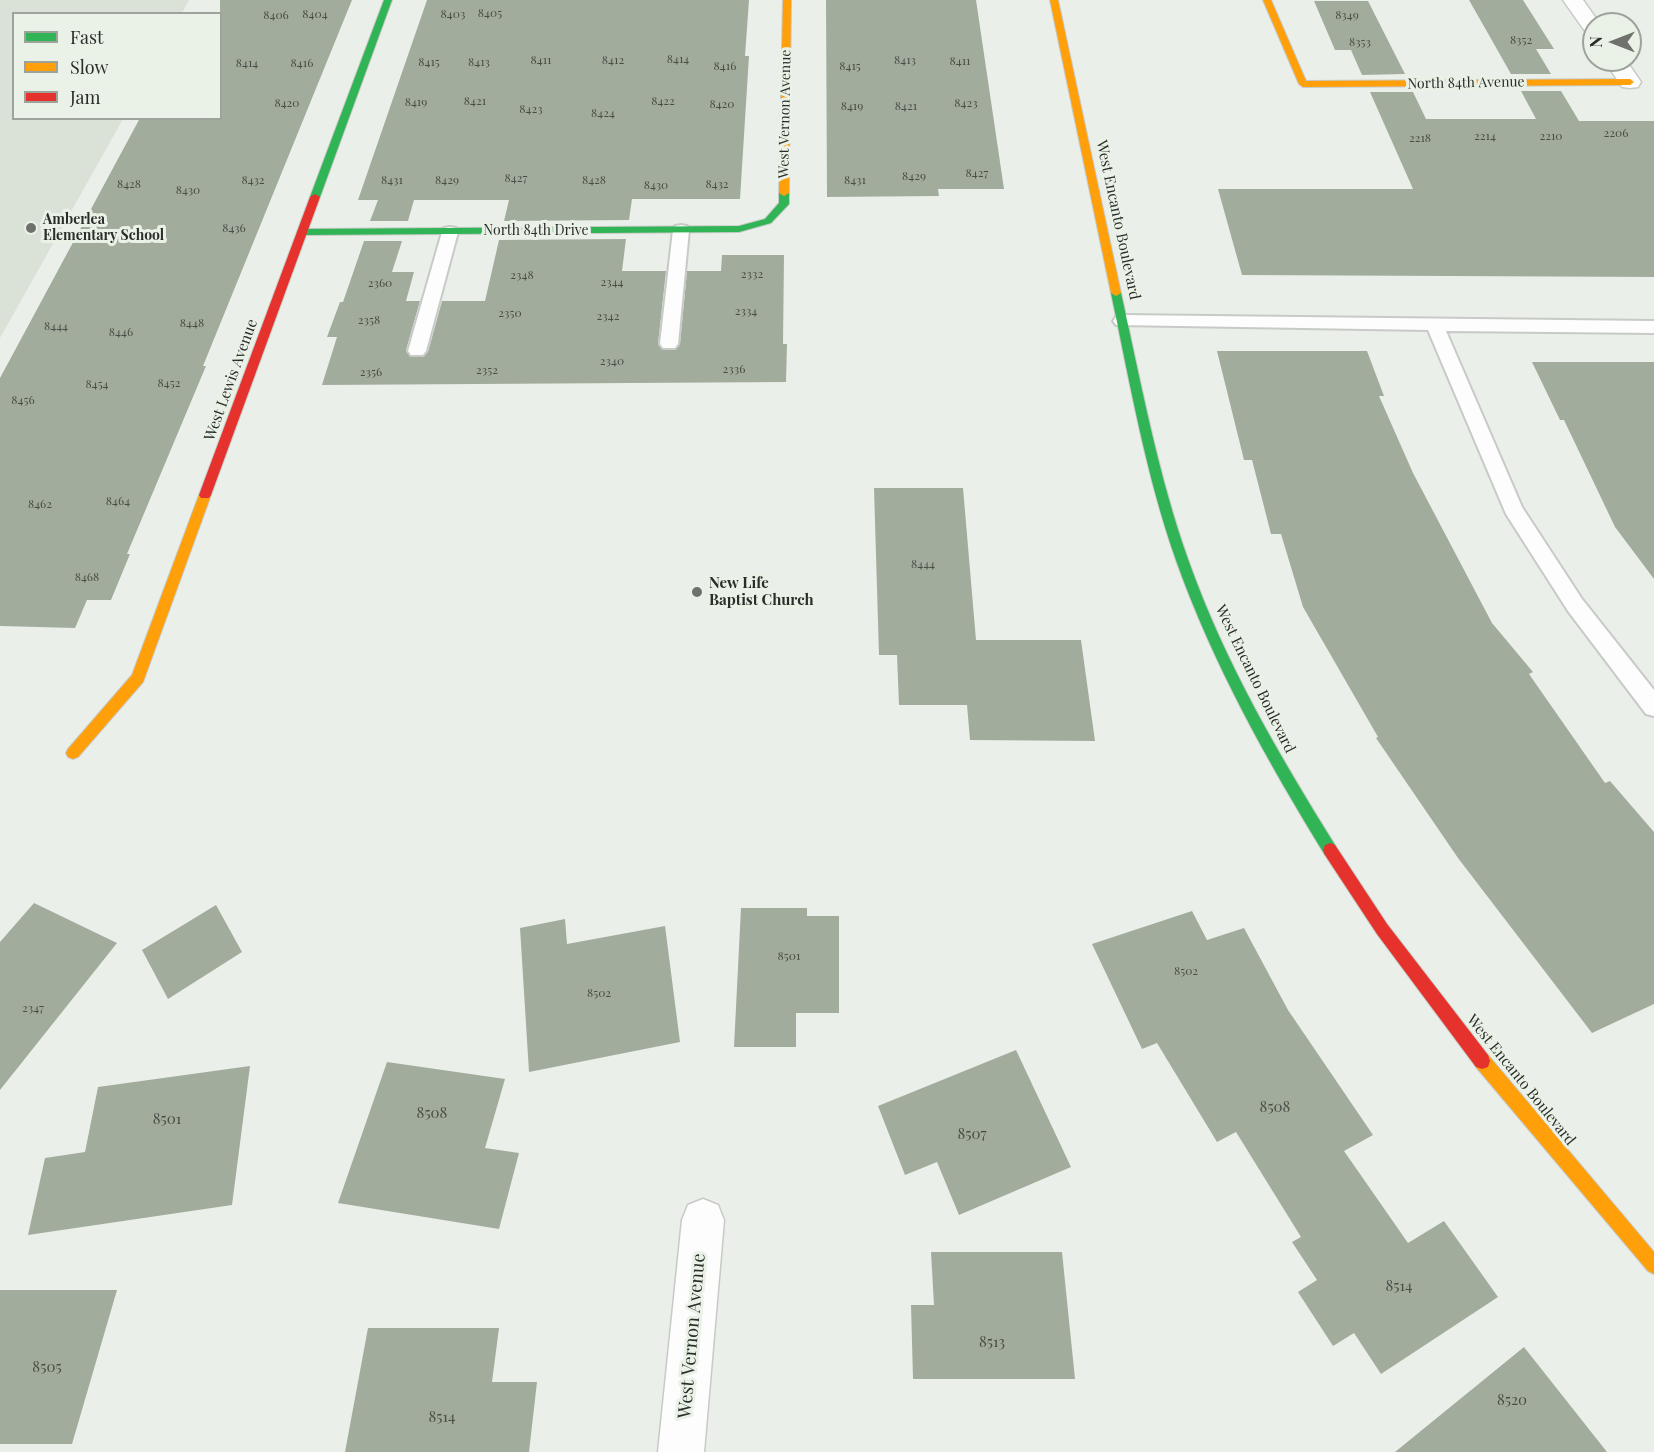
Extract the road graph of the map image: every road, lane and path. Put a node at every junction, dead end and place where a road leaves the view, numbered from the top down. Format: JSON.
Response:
{"nodes":[{"id":1,"x":388,"y":0,"type":"edge"},
{"id":2,"x":787,"y":0,"type":"edge"},
{"id":3,"x":1054,"y":0,"type":"edge"},
{"id":4,"x":1267,"y":0,"type":"edge"},
{"id":5,"x":1573,"y":0,"type":"edge"},
{"id":6,"x":1582,"y":13,"type":"edge"},
{"id":7,"x":1623,"y":72,"type":"edge"},
{"id":8,"x":1630,"y":82,"type":"joint"},
{"id":9,"x":768,"y":221,"type":"joint"},
{"id":10,"x":681,"y":230,"type":"junction"},
{"id":11,"x":303,"y":232,"type":"junction"},
{"id":12,"x":450,"y":232,"type":"junction"},
{"id":13,"x":1122,"y":321,"type":"junction"},
{"id":14,"x":1434,"y":324,"type":"junction"},
{"id":15,"x":1654,"y":327,"type":"edge"},
{"id":16,"x":669,"y":344,"type":"dead end"},
{"id":17,"x":417,"y":351,"type":"dead end"},
{"id":18,"x":1654,"y":707,"type":"edge"},
{"id":19,"x":73,"y":753,"type":"dead end"},
{"id":20,"x":703,"y":1220,"type":"dead end"},
{"id":21,"x":1654,"y":1265,"type":"edge"},
{"id":22,"x":681,"y":1452,"type":"edge"}],
"edges":[{"from":1,"to":11,"type":"street","name":"West Lewis Avenue"},
{"from":2,"to":9,"type":"street","name":"West Vernon Avenue"},
{"from":3,"to":13,"type":"street","name":"West Encanto Boulevard"},
{"from":4,"to":8,"type":"street","name":"North 84th Avenue"},
{"from":5,"to":6,"type":"street"},
{"from":7,"to":8,"type":"street"},
{"from":9,"to":10,"type":"street","name":"North 84th Drive"},
{"from":10,"to":12,"type":"street","name":"North 84th Drive"},
{"from":10,"to":16,"type":"lane"},
{"from":11,"to":12,"type":"street","name":"North 84th Drive"},
{"from":11,"to":19,"type":"street","name":"West Lewis Avenue"},
{"from":12,"to":17,"type":"lane"},
{"from":13,"to":14,"type":"lane"},
{"from":13,"to":21,"type":"street","name":"West Encanto Boulevard"},
{"from":14,"to":15,"type":"lane"},
{"from":14,"to":18,"type":"lane"},
{"from":20,"to":22,"type":"street","name":"West Vernon Avenue"}]}
